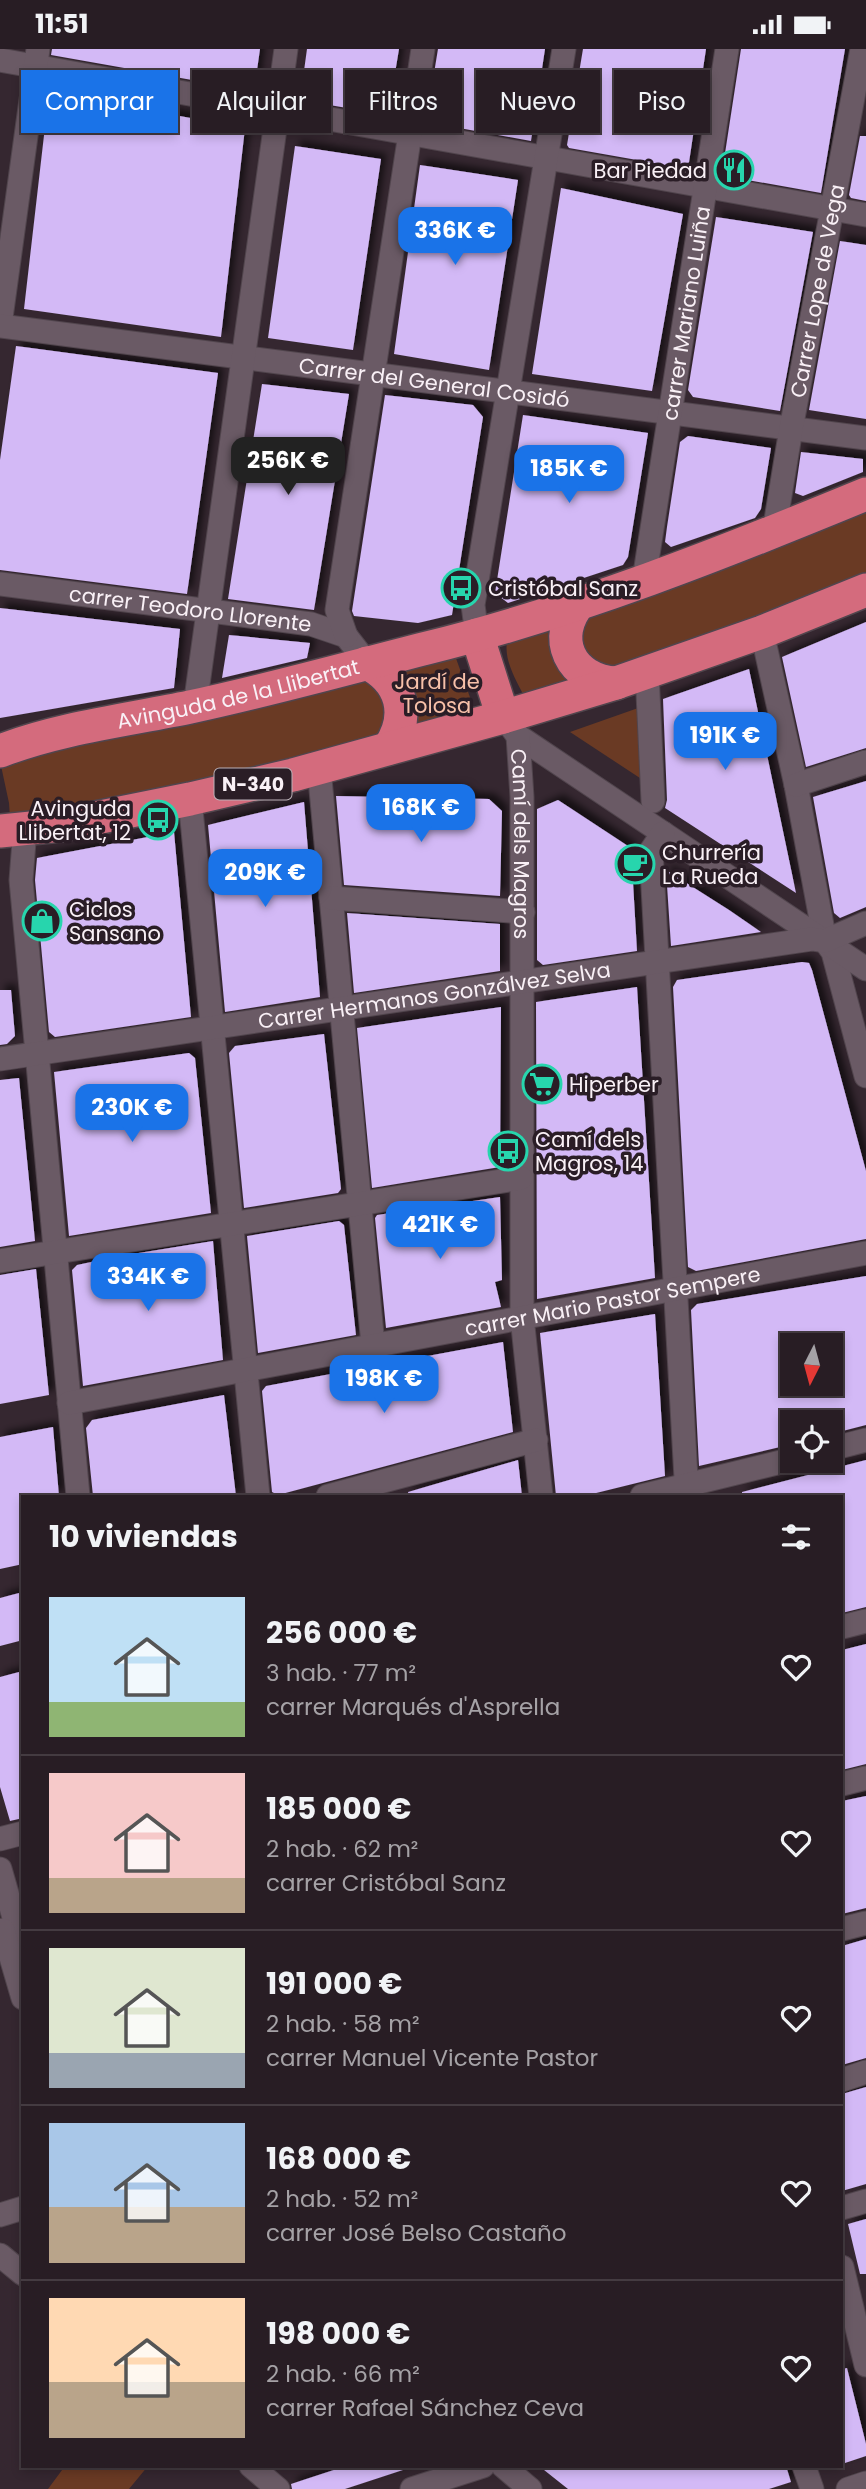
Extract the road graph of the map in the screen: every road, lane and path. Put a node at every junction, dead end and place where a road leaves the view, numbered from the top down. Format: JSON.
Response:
{"nodes":[{"id":1,"x":286,"y":49,"type":"edge"},
{"id":2,"x":423,"y":49,"type":"edge"},
{"id":3,"x":564,"y":49,"type":"edge"},
{"id":4,"x":727,"y":49,"type":"edge"},
{"id":5,"x":862,"y":49,"type":"edge"},
{"id":6,"x":37,"y":58,"type":"edge"},
{"id":7,"x":0,"y":60,"type":"edge"},
{"id":8,"x":283,"y":70,"type":"edge"},
{"id":9,"x":420,"y":70,"type":"edge"},
{"id":10,"x":192,"y":91,"type":"edge"},
{"id":11,"x":274,"y":133,"type":"edge"},
{"id":12,"x":411,"y":133,"type":"joint"},
{"id":13,"x":546,"y":157,"type":"junction"},
{"id":14,"x":706,"y":186,"type":"junction"},
{"id":15,"x":832,"y":208,"type":"junction"},
{"id":16,"x":866,"y":215,"type":"edge"},
{"id":17,"x":0,"y":326,"type":"edge"},
{"id":18,"x":243,"y":357,"type":"junction"},
{"id":19,"x":373,"y":374,"type":"junction"},
{"id":20,"x":507,"y":391,"type":"junction"},
{"id":21,"x":670,"y":412,"type":"junction"},
{"id":22,"x":791,"y":429,"type":"junction"},
{"id":23,"x":866,"y":438,"type":"edge"},
{"id":24,"x":866,"y":494,"type":"edge"},
{"id":25,"x":774,"y":532,"type":"junction"},
{"id":26,"x":644,"y":580,"type":"junction"},
{"id":27,"x":0,"y":584,"type":"edge"},
{"id":28,"x":866,"y":590,"type":"edge"},
{"id":29,"x":580,"y":602,"type":"junction"},
{"id":30,"x":208,"y":610,"type":"junction"},
{"id":31,"x":762,"y":632,"type":"junction"},
{"id":32,"x":477,"y":635,"type":"junction"},
{"id":33,"x":346,"y":636,"type":"junction"},
{"id":34,"x":367,"y":663,"type":"junction"},
{"id":35,"x":647,"y":672,"type":"junction"},
{"id":36,"x":616,"y":683,"type":"junction"},
{"id":37,"x":195,"y":706,"type":"junction"},
{"id":38,"x":511,"y":727,"type":"junction"},
{"id":39,"x":388,"y":748,"type":"junction"},
{"id":40,"x":0,"y":751,"type":"edge"},
{"id":41,"x":866,"y":762,"type":"edge"},
{"id":42,"x":319,"y":768,"type":"junction"},
{"id":43,"x":796,"y":785,"type":"junction"},
{"id":44,"x":190,"y":799,"type":"junction"},
{"id":45,"x":653,"y":801,"type":"dead end"},
{"id":46,"x":12,"y":830,"type":"edge"},
{"id":47,"x":663,"y":833,"type":"junction"},
{"id":48,"x":331,"y":898,"type":"junction"},
{"id":49,"x":523,"y":912,"type":"junction"},
{"id":50,"x":866,"y":923,"type":"edge"},
{"id":51,"x":825,"y":941,"type":"junction"},
{"id":52,"x":657,"y":964,"type":"junction"},
{"id":53,"x":866,"y":969,"type":"edge"},
{"id":54,"x":522,"y":984,"type":"junction"},
{"id":55,"x":341,"y":1010,"type":"junction"},
{"id":56,"x":212,"y":1030,"type":"junction"},
{"id":57,"x":37,"y":1054,"type":"junction"},
{"id":58,"x":0,"y":1059,"type":"edge"},
{"id":59,"x":866,"y":1076,"type":"edge"},
{"id":60,"x":521,"y":1178,"type":"junction"},
{"id":61,"x":360,"y":1206,"type":"junction"},
{"id":62,"x":232,"y":1226,"type":"junction"},
{"id":63,"x":866,"y":1253,"type":"edge"},
{"id":64,"x":55,"y":1254,"type":"junction"},
{"id":65,"x":0,"y":1261,"type":"edge"},
{"id":66,"x":676,"y":1290,"type":"junction"},
{"id":67,"x":522,"y":1317,"type":"junction"},
{"id":68,"x":373,"y":1345,"type":"junction"},
{"id":69,"x":246,"y":1370,"type":"junction"},
{"id":70,"x":69,"y":1403,"type":"junction"},
{"id":71,"x":536,"y":1440,"type":"junction"},
{"id":72,"x":866,"y":1440,"type":"edge"},
{"id":73,"x":843,"y":1446,"type":"edge"},
{"id":74,"x":780,"y":1463,"type":"edge"},
{"id":75,"x":686,"y":1491,"type":"edge"},
{"id":76,"x":78,"y":1495,"type":"edge"},
{"id":77,"x":258,"y":1495,"type":"edge"},
{"id":78,"x":332,"y":1495,"type":"edge"},
{"id":79,"x":541,"y":1495,"type":"edge"},
{"id":80,"x":651,"y":1495,"type":"edge"},
{"id":81,"x":866,"y":1621,"type":"edge"},
{"id":82,"x":843,"y":1627,"type":"edge"},
{"id":83,"x":866,"y":1778,"type":"edge"},
{"id":84,"x":843,"y":1784,"type":"edge"},
{"id":85,"x":21,"y":1834,"type":"edge"},
{"id":86,"x":0,"y":1839,"type":"edge"},
{"id":87,"x":0,"y":1869,"type":"edge"},
{"id":88,"x":0,"y":1920,"type":"edge"},
{"id":89,"x":866,"y":1923,"type":"edge"},
{"id":90,"x":843,"y":1929,"type":"edge"},
{"id":91,"x":21,"y":1942,"type":"edge"},
{"id":92,"x":13,"y":1972,"type":"edge"},
{"id":93,"x":21,"y":1993,"type":"edge"},
{"id":94,"x":866,"y":2072,"type":"edge"},
{"id":95,"x":843,"y":2080,"type":"edge"},
{"id":96,"x":866,"y":2201,"type":"edge"},
{"id":97,"x":21,"y":2209,"type":"edge"},
{"id":98,"x":843,"y":2209,"type":"edge"},
{"id":99,"x":0,"y":2215,"type":"edge"},
{"id":100,"x":843,"y":2271,"type":"edge"},
{"id":101,"x":865,"y":2356,"type":"edge"},
{"id":102,"x":259,"y":2468,"type":"edge"},
{"id":103,"x":477,"y":2468,"type":"edge"},
{"id":104,"x":505,"y":2468,"type":"edge"},
{"id":105,"x":805,"y":2468,"type":"edge"},
{"id":106,"x":866,"y":2483,"type":"edge"},
{"id":107,"x":278,"y":2489,"type":"edge"},
{"id":108,"x":412,"y":2489,"type":"edge"},
{"id":109,"x":530,"y":2489,"type":"edge"},
{"id":110,"x":812,"y":2489,"type":"edge"},
{"id":111,"x":848,"y":2489,"type":"edge"}],
"edges":[{"from":1,"to":8,"type":"street"},
{"from":2,"to":9,"type":"street"},
{"from":3,"to":13,"type":"street"},
{"from":4,"to":14,"type":"street","name":"carrer Mariano Luiña"},
{"from":5,"to":15,"type":"street","name":"Carrer Lope de Vega"},
{"from":6,"to":7,"type":"street"},
{"from":6,"to":10,"type":"street"},
{"from":6,"to":17,"type":"street"},
{"from":11,"to":18,"type":"street"},
{"from":12,"to":13,"type":"street"},
{"from":12,"to":19,"type":"street"},
{"from":13,"to":14,"type":"street"},
{"from":13,"to":20,"type":"street"},
{"from":14,"to":15,"type":"street"},
{"from":14,"to":21,"type":"street","name":"carrer Mariano Luiña"},
{"from":15,"to":16,"type":"street"},
{"from":15,"to":22,"type":"street","name":"Carrer Lope de Vega"},
{"from":17,"to":18,"type":"street","name":"Carrer del General Cosidó"},
{"from":18,"to":19,"type":"street","name":"Carrer del General Cosidó"},
{"from":18,"to":30,"type":"street"},
{"from":19,"to":20,"type":"street","name":"Carrer del General Cosidó"},
{"from":19,"to":33,"type":"street"},
{"from":20,"to":21,"type":"street","name":"Carrer del General Cosidó"},
{"from":20,"to":32,"type":"street"},
{"from":21,"to":22,"type":"street","name":"Carrer del General Cosidó"},
{"from":21,"to":26,"type":"street","name":"carrer Mariano Luiña"},
{"from":22,"to":23,"type":"street","name":"Carrer del General Cosidó"},
{"from":22,"to":25,"type":"street","name":"Carrer Lope de Vega"},
{"from":24,"to":25,"type":"highway","name":"Avinguda de la Llibertat"},
{"from":25,"to":26,"type":"highway","name":"Avinguda de la Llibertat"},
{"from":26,"to":29,"type":"highway","name":"Avinguda de la Llibertat"},
{"from":27,"to":30,"type":"street","name":"carrer Teodoro Llorente"},
{"from":28,"to":31,"type":"highway","number":"N-340"},
{"from":29,"to":32,"type":"highway","name":"Avinguda de la Llibertat"},
{"from":29,"to":36,"type":"highway"},
{"from":30,"to":33,"type":"street","name":"carrer Teodoro Llorente"},
{"from":30,"to":37,"type":"street"},
{"from":31,"to":35,"type":"highway","number":"N-340"},
{"from":31,"to":43,"type":"street"},
{"from":32,"to":34,"type":"highway","name":"Avinguda de la Llibertat"},
{"from":32,"to":38,"type":"highway"},
{"from":33,"to":34,"type":"street"},
{"from":34,"to":37,"type":"highway","name":"Avinguda de la Llibertat"},
{"from":34,"to":39,"type":"highway"},
{"from":35,"to":36,"type":"highway","number":"N-340"},
{"from":35,"to":45,"type":"street"},
{"from":36,"to":38,"type":"highway","number":"N-340"},
{"from":37,"to":40,"type":"highway","name":"Avinguda de la Llibertat"},
{"from":38,"to":39,"type":"highway","number":"N-340"},
{"from":38,"to":47,"type":"street"},
{"from":38,"to":49,"type":"street","name":"Camí dels Magros"},
{"from":39,"to":42,"type":"highway","number":"N-340"},
{"from":41,"to":43,"type":"street"},
{"from":42,"to":44,"type":"highway","number":"N-340"},
{"from":42,"to":48,"type":"street"},
{"from":43,"to":51,"type":"street"},
{"from":44,"to":46,"type":"highway","number":"N-340"},
{"from":44,"to":56,"type":"street"},
{"from":46,"to":57,"type":"street"},
{"from":47,"to":51,"type":"street"},
{"from":47,"to":52,"type":"street"},
{"from":48,"to":49,"type":"street"},
{"from":48,"to":55,"type":"street"},
{"from":49,"to":54,"type":"street","name":"Camí dels Magros"},
{"from":50,"to":51,"type":"street","name":"Carrer Hermanos Gonzálvez Selva"},
{"from":51,"to":52,"type":"street","name":"Carrer Hermanos Gonzálvez Selva"},
{"from":51,"to":53,"type":"street"},
{"from":51,"to":59,"type":"street"},
{"from":52,"to":54,"type":"street","name":"Carrer Hermanos Gonzálvez Selva"},
{"from":52,"to":66,"type":"street"},
{"from":54,"to":55,"type":"street","name":"Carrer Hermanos Gonzálvez Selva"},
{"from":54,"to":60,"type":"street","name":"Camí dels Magros"},
{"from":55,"to":56,"type":"street","name":"Carrer Hermanos Gonzálvez Selva"},
{"from":55,"to":61,"type":"street"},
{"from":56,"to":57,"type":"street","name":"Carrer Hermanos Gonzálvez Selva"},
{"from":56,"to":62,"type":"street"},
{"from":57,"to":58,"type":"street","name":"Carrer Hermanos Gonzálvez Selva"},
{"from":57,"to":64,"type":"street"},
{"from":60,"to":61,"type":"street"},
{"from":60,"to":67,"type":"street","name":"Camí dels Magros"},
{"from":61,"to":62,"type":"street"},
{"from":61,"to":68,"type":"street"},
{"from":62,"to":64,"type":"street"},
{"from":62,"to":69,"type":"street"},
{"from":63,"to":66,"type":"street","name":"carrer Mario Pastor Sempere"},
{"from":64,"to":65,"type":"street"},
{"from":64,"to":70,"type":"street"},
{"from":66,"to":67,"type":"street","name":"carrer Mario Pastor Sempere"},
{"from":66,"to":75,"type":"street"},
{"from":67,"to":68,"type":"street","name":"carrer Mario Pastor Sempere"},
{"from":67,"to":71,"type":"street","name":"Camí dels Magros"},
{"from":68,"to":69,"type":"street","name":"carrer Mario Pastor Sempere"},
{"from":69,"to":70,"type":"street","name":"carrer Mario Pastor Sempere"},
{"from":69,"to":77,"type":"street"},
{"from":70,"to":76,"type":"street"},
{"from":71,"to":78,"type":"street"},
{"from":71,"to":79,"type":"street","name":"Camí dels Magros"},
{"from":72,"to":73,"type":"street"},
{"from":74,"to":75,"type":"street"},
{"from":75,"to":80,"type":"street"},
{"from":81,"to":82,"type":"street"},
{"from":83,"to":84,"type":"street"},
{"from":85,"to":86,"type":"street"},
{"from":87,"to":91,"type":"street"},
{"from":88,"to":92,"type":"street"},
{"from":89,"to":90,"type":"street"},
{"from":92,"to":93,"type":"street"},
{"from":94,"to":95,"type":"street"},
{"from":96,"to":98,"type":"street"},
{"from":97,"to":99,"type":"street"},
{"from":100,"to":101,"type":"street"},
{"from":102,"to":107,"type":"street"},
{"from":103,"to":108,"type":"street"},
{"from":104,"to":109,"type":"street"},
{"from":105,"to":110,"type":"street"},
{"from":106,"to":111,"type":"street"}]}
